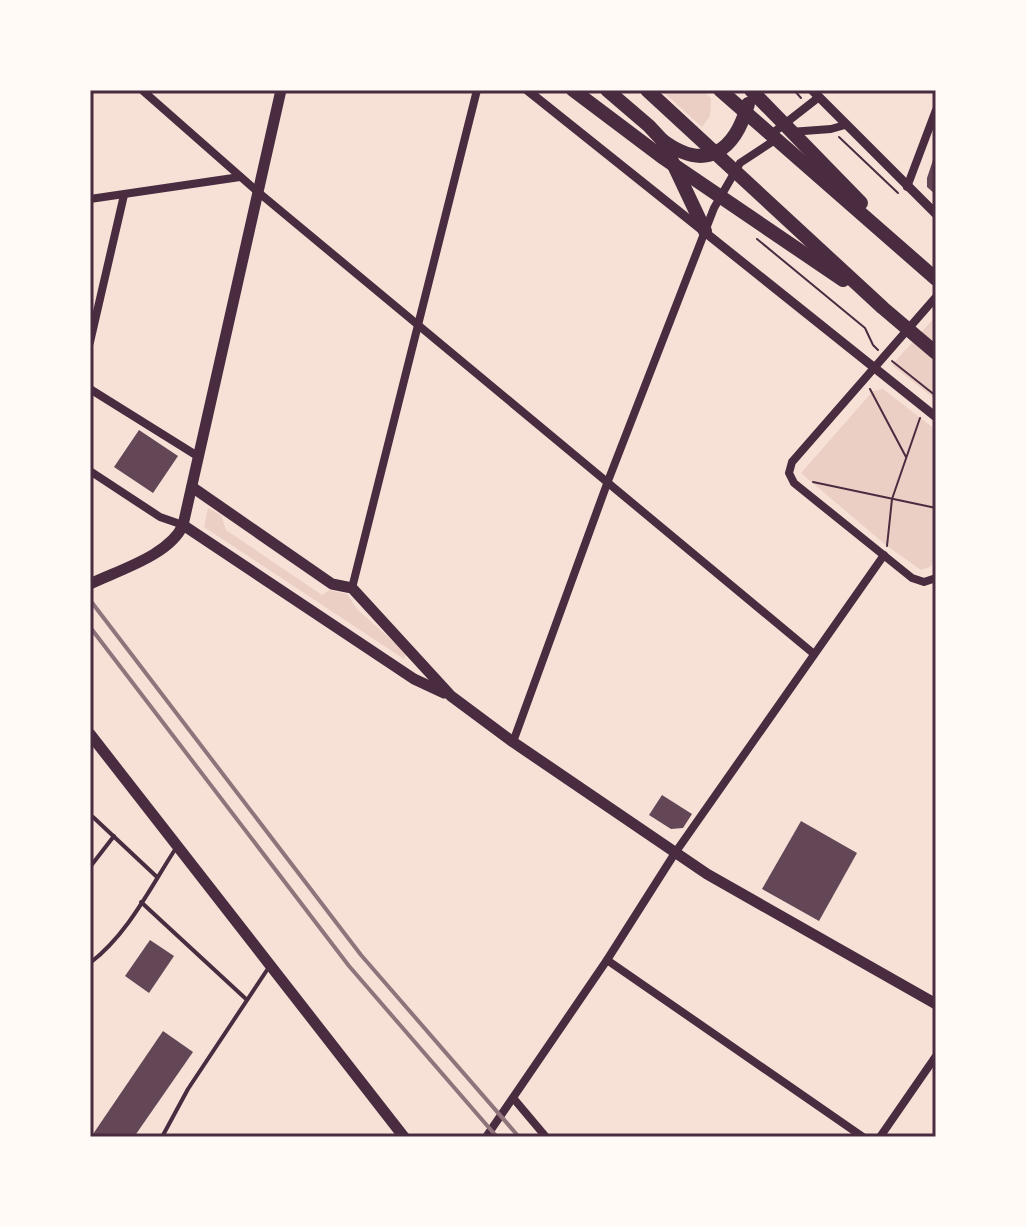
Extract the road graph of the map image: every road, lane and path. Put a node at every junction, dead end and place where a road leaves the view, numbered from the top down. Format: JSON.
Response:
{"nodes":[{"id":1,"x":142,"y":90,"type":"edge"},
{"id":2,"x":281,"y":90,"type":"edge"},
{"id":3,"x":477,"y":90,"type":"edge"},
{"id":4,"x":527,"y":90,"type":"edge"},
{"id":5,"x":573,"y":90,"type":"edge"},
{"id":6,"x":607,"y":90,"type":"edge"},
{"id":7,"x":647,"y":90,"type":"edge"},
{"id":8,"x":720,"y":90,"type":"edge"},
{"id":9,"x":751,"y":90,"type":"edge"},
{"id":10,"x":794,"y":90,"type":"edge"},
{"id":11,"x":815,"y":94,"type":"edge"},
{"id":12,"x":808,"y":104,"type":"junction"},
{"id":13,"x":936,"y":110,"type":"edge"},
{"id":14,"x":845,"y":125,"type":"junction"},
{"id":15,"x":831,"y":129,"type":"junction"},
{"id":16,"x":662,"y":140,"type":"junction"},
{"id":17,"x":754,"y":151,"type":"junction"},
{"id":18,"x":240,"y":177,"type":"junction"},
{"id":19,"x":904,"y":191,"type":"junction"},
{"id":20,"x":258,"y":192,"type":"junction"},
{"id":21,"x":124,"y":195,"type":"junction"},
{"id":22,"x":90,"y":199,"type":"edge"},
{"id":23,"x":936,"y":214,"type":"edge"},
{"id":24,"x":705,"y":231,"type":"junction"},
{"id":25,"x":883,"y":232,"type":"junction"},
{"id":26,"x":755,"y":237,"type":"dead end"},
{"id":27,"x":936,"y":279,"type":"edge"},
{"id":28,"x":936,"y":297,"type":"edge"},
{"id":29,"x":883,"y":308,"type":"junction"},
{"id":30,"x":418,"y":325,"type":"junction"},
{"id":31,"x":90,"y":342,"type":"edge"},
{"id":32,"x":936,"y":353,"type":"edge"},
{"id":33,"x":886,"y":356,"type":"junction"},
{"id":34,"x":875,"y":369,"type":"junction"},
{"id":35,"x":862,"y":384,"type":"junction"},
{"id":36,"x":90,"y":389,"type":"edge"},
{"id":37,"x":936,"y":396,"type":"edge"},
{"id":38,"x":923,"y":407,"type":"junction"},
{"id":39,"x":936,"y":417,"type":"edge"},
{"id":40,"x":199,"y":457,"type":"junction"},
{"id":41,"x":907,"y":458,"type":"junction"},
{"id":42,"x":90,"y":471,"type":"edge"},
{"id":43,"x":608,"y":481,"type":"junction"},
{"id":44,"x":192,"y":487,"type":"junction"},
{"id":45,"x":802,"y":490,"type":"junction"},
{"id":46,"x":892,"y":499,"type":"junction"},
{"id":47,"x":936,"y":508,"type":"edge"},
{"id":48,"x":183,"y":525,"type":"junction"},
{"id":49,"x":884,"y":555,"type":"junction"},
{"id":50,"x":936,"y":578,"type":"edge"},
{"id":51,"x":90,"y":584,"type":"edge"},
{"id":52,"x":352,"y":588,"type":"junction"},
{"id":53,"x":814,"y":654,"type":"junction"},
{"id":54,"x":451,"y":696,"type":"junction"},
{"id":55,"x":90,"y":734,"type":"edge"},
{"id":56,"x":513,"y":742,"type":"junction"},
{"id":57,"x":93,"y":817,"type":"dead end"},
{"id":58,"x":114,"y":836,"type":"junction"},
{"id":59,"x":177,"y":846,"type":"junction"},
{"id":60,"x":675,"y":853,"type":"junction"},
{"id":61,"x":90,"y":867,"type":"edge"},
{"id":62,"x":157,"y":877,"type":"junction"},
{"id":63,"x":141,"y":902,"type":"junction"},
{"id":64,"x":607,"y":960,"type":"junction"},
{"id":65,"x":90,"y":963,"type":"edge"},
{"id":66,"x":270,"y":966,"type":"junction"},
{"id":67,"x":246,"y":999,"type":"junction"},
{"id":68,"x":936,"y":1004,"type":"edge"},
{"id":69,"x":936,"y":1056,"type":"edge"},
{"id":70,"x":514,"y":1099,"type":"junction"},
{"id":71,"x":162,"y":1137,"type":"edge"},
{"id":72,"x":404,"y":1137,"type":"edge"},
{"id":73,"x":486,"y":1137,"type":"edge"},
{"id":74,"x":546,"y":1137,"type":"edge"},
{"id":75,"x":863,"y":1137,"type":"edge"},
{"id":76,"x":880,"y":1137,"type":"edge"}],
"edges":[{"from":1,"to":18,"type":"street"},
{"from":2,"to":20,"type":"main road"},
{"from":3,"to":30,"type":"street"},
{"from":4,"to":24,"type":"street"},
{"from":5,"to":29,"type":"highway"},
{"from":6,"to":16,"type":"highway"},
{"from":7,"to":29,"type":"highway"},
{"from":8,"to":25,"type":"highway"},
{"from":9,"to":16,"type":"highway"},
{"from":9,"to":25,"type":"highway"},
{"from":10,"to":12,"type":"path"},
{"from":11,"to":12,"type":"street"},
{"from":11,"to":14,"type":"street"},
{"from":12,"to":17,"type":"street"},
{"from":13,"to":19,"type":"street"},
{"from":14,"to":15,"type":"street"},
{"from":14,"to":19,"type":"street"},
{"from":15,"to":17,"type":"street"},
{"from":15,"to":19,"type":"path"},
{"from":16,"to":24,"type":"highway"},
{"from":17,"to":24,"type":"street"},
{"from":18,"to":20,"type":"street"},
{"from":18,"to":21,"type":"street"},
{"from":19,"to":23,"type":"street"},
{"from":20,"to":30,"type":"street"},
{"from":20,"to":40,"type":"main road"},
{"from":21,"to":22,"type":"street"},
{"from":21,"to":31,"type":"street"},
{"from":24,"to":34,"type":"street"},
{"from":24,"to":43,"type":"street"},
{"from":25,"to":27,"type":"highway"},
{"from":26,"to":33,"type":"path"},
{"from":28,"to":33,"type":"street"},
{"from":29,"to":32,"type":"highway"},
{"from":30,"to":43,"type":"street"},
{"from":30,"to":52,"type":"street"},
{"from":33,"to":34,"type":"street"},
{"from":33,"to":37,"type":"path"},
{"from":34,"to":35,"type":"street"},
{"from":34,"to":38,"type":"street"},
{"from":35,"to":41,"type":"path"},
{"from":35,"to":45,"type":"street"},
{"from":36,"to":40,"type":"street"},
{"from":38,"to":39,"type":"street"},
{"from":38,"to":41,"type":"path"},
{"from":40,"to":44,"type":"main road"},
{"from":41,"to":46,"type":"path"},
{"from":42,"to":48,"type":"street"},
{"from":43,"to":53,"type":"street"},
{"from":43,"to":56,"type":"street"},
{"from":44,"to":48,"type":"main road"},
{"from":44,"to":52,"type":"main road"},
{"from":45,"to":46,"type":"path"},
{"from":45,"to":49,"type":"street"},
{"from":46,"to":47,"type":"path"},
{"from":46,"to":49,"type":"path"},
{"from":48,"to":51,"type":"main road"},
{"from":48,"to":54,"type":"main road"},
{"from":49,"to":50,"type":"street"},
{"from":49,"to":53,"type":"street"},
{"from":52,"to":54,"type":"main road"},
{"from":53,"to":60,"type":"street"},
{"from":54,"to":56,"type":"main road"},
{"from":55,"to":59,"type":"main road"},
{"from":56,"to":60,"type":"main road"},
{"from":57,"to":58,"type":"lane"},
{"from":58,"to":61,"type":"lane"},
{"from":58,"to":62,"type":"lane"},
{"from":59,"to":62,"type":"lane"},
{"from":59,"to":66,"type":"main road"},
{"from":60,"to":64,"type":"street"},
{"from":60,"to":68,"type":"main road"},
{"from":62,"to":63,"type":"lane"},
{"from":63,"to":65,"type":"lane"},
{"from":63,"to":67,"type":"lane"},
{"from":64,"to":70,"type":"street"},
{"from":64,"to":75,"type":"street"},
{"from":66,"to":67,"type":"lane"},
{"from":66,"to":72,"type":"main road"},
{"from":67,"to":71,"type":"lane"},
{"from":69,"to":76,"type":"street"},
{"from":70,"to":73,"type":"street"},
{"from":70,"to":74,"type":"street"}]}
